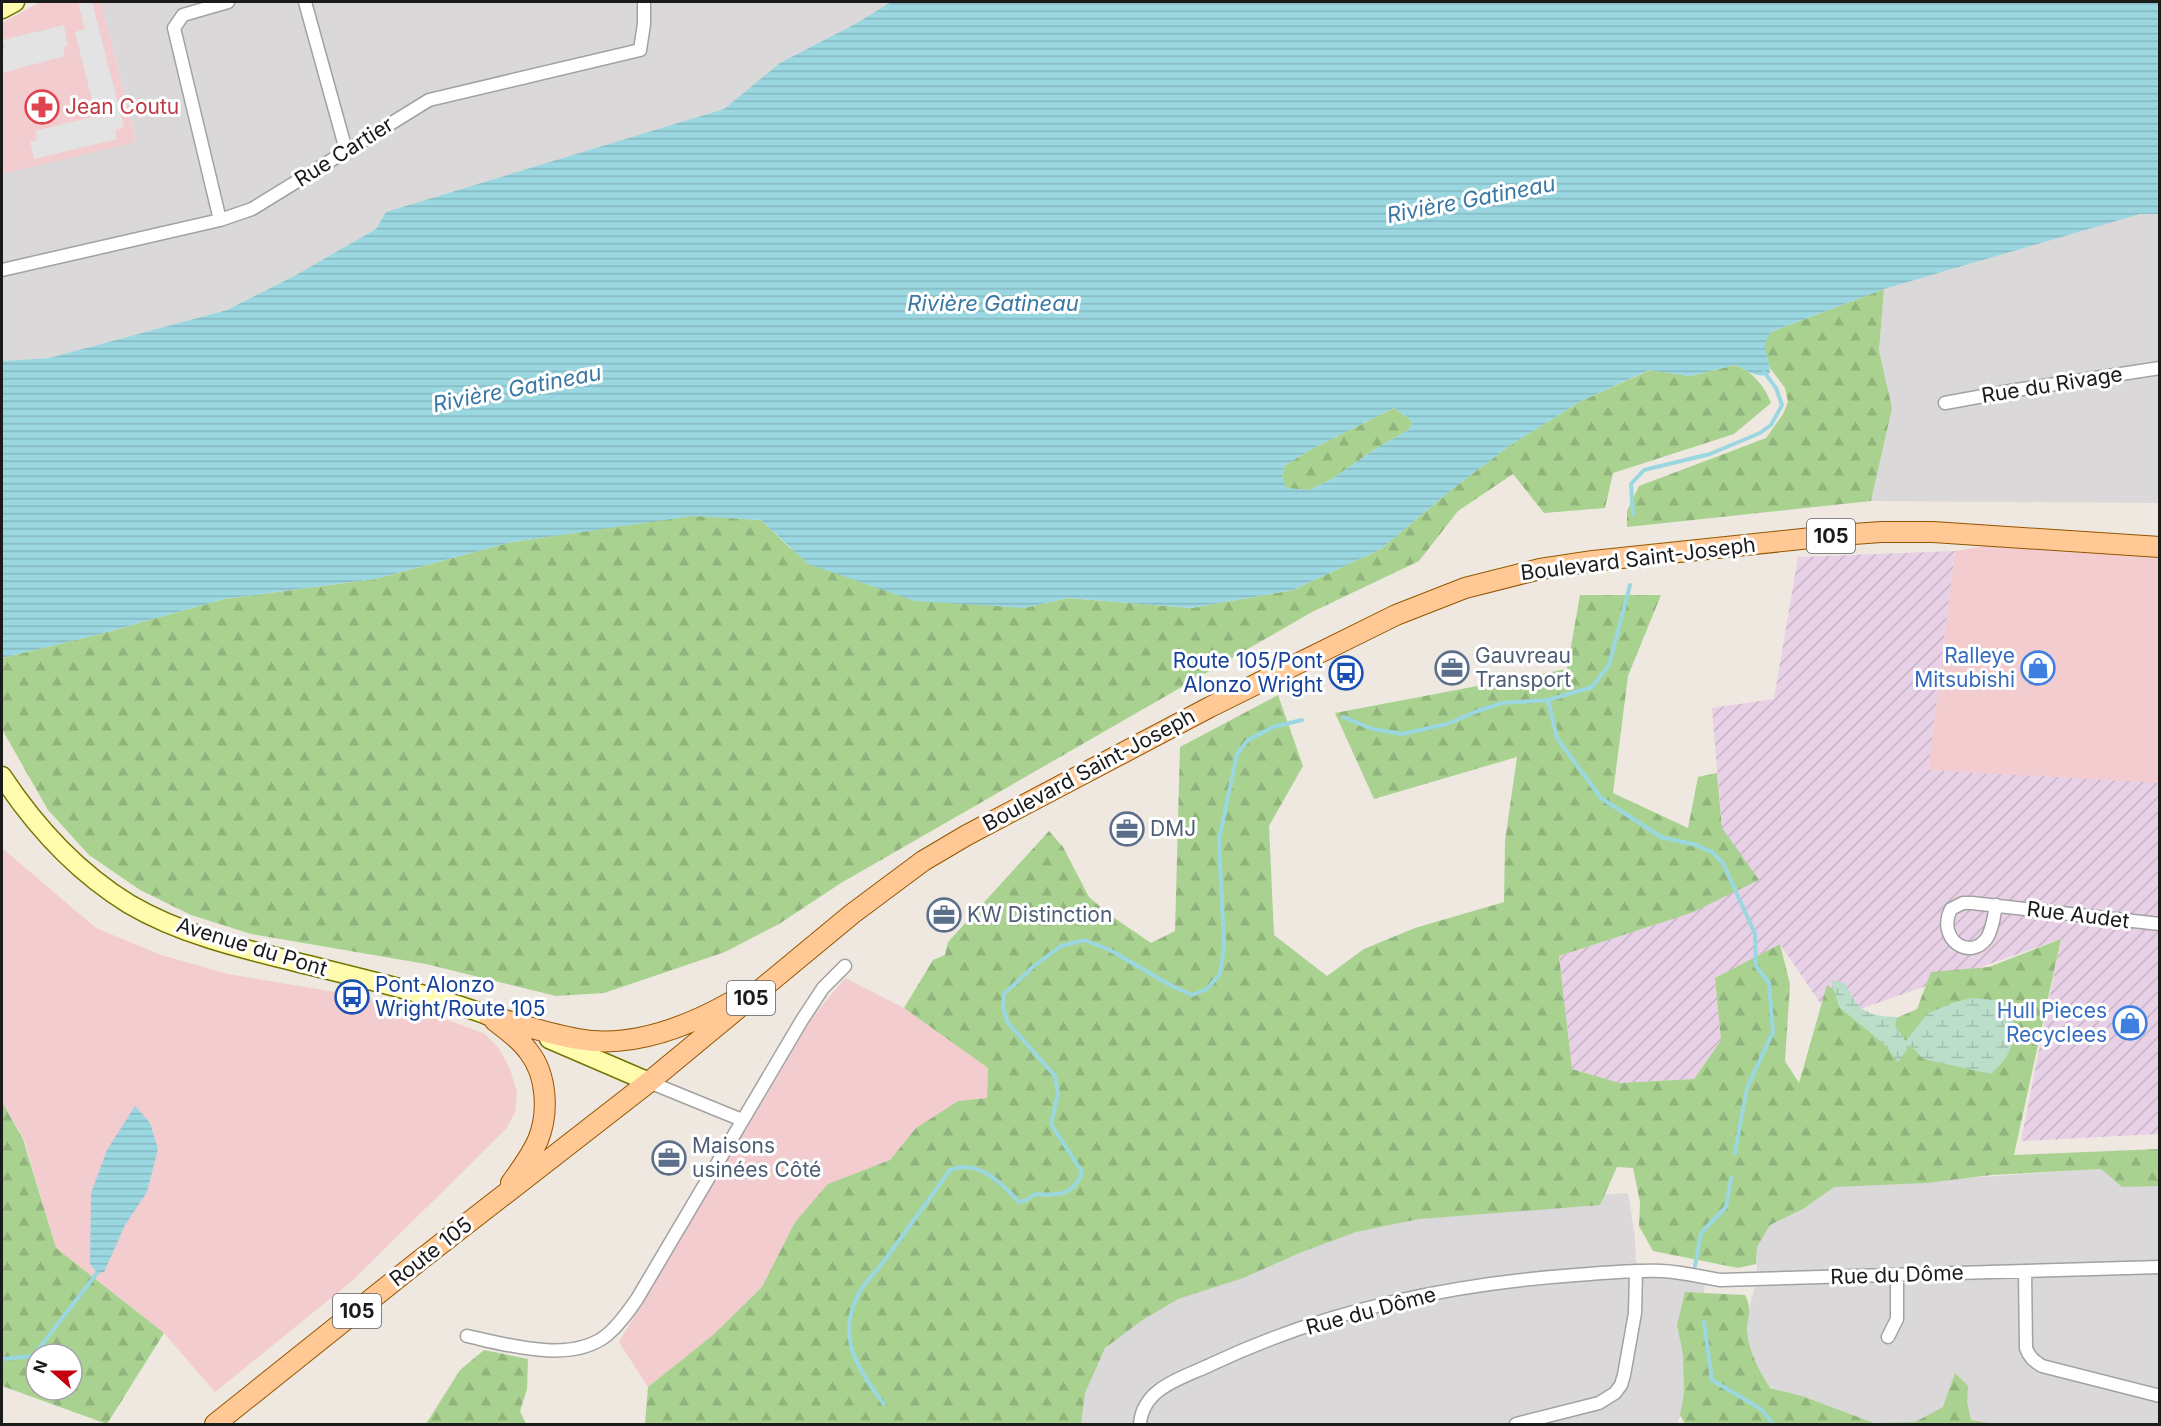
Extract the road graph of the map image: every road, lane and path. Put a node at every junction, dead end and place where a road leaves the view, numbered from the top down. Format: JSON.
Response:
{"nodes":[{"id":1,"x":15,"y":2,"type":"edge"},
{"id":2,"x":228,"y":2,"type":"edge"},
{"id":3,"x":305,"y":2,"type":"edge"},
{"id":4,"x":644,"y":2,"type":"edge"},
{"id":5,"x":2,"y":9,"type":"edge"},
{"id":6,"x":346,"y":150,"type":"junction"},
{"id":7,"x":220,"y":220,"type":"junction"},
{"id":8,"x":2,"y":270,"type":"edge"},
{"id":9,"x":2160,"y":368,"type":"edge"},
{"id":10,"x":1945,"y":403,"type":"dead end"},
{"id":11,"x":2160,"y":547,"type":"edge"},
{"id":12,"x":2,"y":776,"type":"edge"},
{"id":13,"x":1996,"y":905,"type":"junction"},
{"id":14,"x":852,"y":914,"type":"junction"},
{"id":15,"x":2160,"y":924,"type":"edge"},
{"id":16,"x":845,"y":966,"type":"dead end"},
{"id":17,"x":488,"y":1015,"type":"junction"},
{"id":18,"x":650,"y":1082,"type":"junction"},
{"id":19,"x":742,"y":1120,"type":"junction"},
{"id":20,"x":500,"y":1199,"type":"junction"},
{"id":21,"x":2160,"y":1267,"type":"edge"},
{"id":22,"x":1636,"y":1271,"type":"junction"},
{"id":23,"x":2025,"y":1271,"type":"junction"},
{"id":24,"x":1897,"y":1276,"type":"junction"},
{"id":25,"x":467,"y":1336,"type":"dead end"},
{"id":26,"x":1888,"y":1337,"type":"dead end"},
{"id":27,"x":2160,"y":1396,"type":"edge"},
{"id":28,"x":215,"y":1425,"type":"edge"},
{"id":29,"x":1140,"y":1425,"type":"edge"},
{"id":30,"x":1516,"y":1425,"type":"edge"}],
"edges":[{"from":1,"to":5,"type":"main road"},
{"from":2,"to":7,"type":"street"},
{"from":3,"to":6,"type":"street"},
{"from":4,"to":6,"type":"street","name":"Rue Cartier"},
{"from":6,"to":7,"type":"street","name":"Rue Cartier"},
{"from":7,"to":8,"type":"street","name":"Rue Cartier"},
{"from":9,"to":10,"type":"street","name":"Rue du Rivage"},
{"from":11,"to":14,"type":"main road","name":"Boulevard Saint-Joseph","number":"105"},
{"from":12,"to":17,"type":"main road","name":"Avenue du Pont"},
{"from":13,"to":13,"type":"street","name":"Rue Audet"},
{"from":13,"to":15,"type":"street","name":"Rue Audet"},
{"from":14,"to":17,"type":"main road"},
{"from":14,"to":18,"type":"main road","name":"Boulevard Saint-Joseph","number":"105"},
{"from":16,"to":19,"type":"street"},
{"from":17,"to":18,"type":"main road","name":"Avenue du Pont"},
{"from":17,"to":20,"type":"main road"},
{"from":18,"to":19,"type":"street"},
{"from":18,"to":20,"type":"main road","name":"Route 105","number":"105"},
{"from":19,"to":25,"type":"street"},
{"from":20,"to":28,"type":"main road","name":"Route 105","number":"105"},
{"from":21,"to":23,"type":"street","name":"Rue du Dôme"},
{"from":22,"to":24,"type":"street","name":"Rue du Dôme"},
{"from":22,"to":29,"type":"street","name":"Rue du Dôme"},
{"from":22,"to":30,"type":"street"},
{"from":23,"to":24,"type":"street","name":"Rue du Dôme"},
{"from":23,"to":27,"type":"street"},
{"from":24,"to":26,"type":"street"}]}
